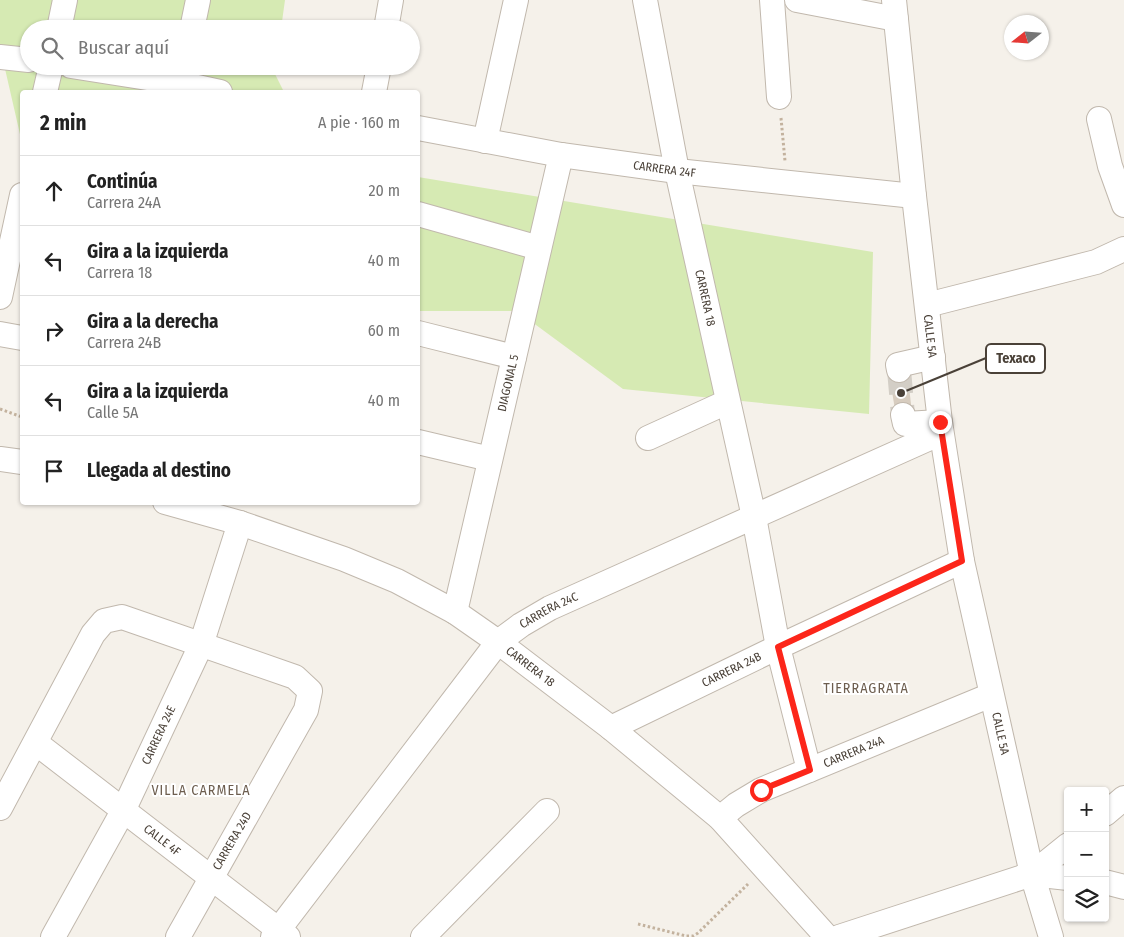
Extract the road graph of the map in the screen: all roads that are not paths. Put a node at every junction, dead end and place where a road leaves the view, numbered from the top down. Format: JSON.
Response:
{"nodes":[{"id":1,"x":66,"y":0,"type":"edge"},
{"id":2,"x":198,"y":0,"type":"edge"},
{"id":3,"x":391,"y":0,"type":"edge"},
{"id":4,"x":516,"y":0,"type":"edge"},
{"id":5,"x":645,"y":0,"type":"edge"},
{"id":6,"x":772,"y":0,"type":"edge"},
{"id":7,"x":797,"y":0,"type":"edge"},
{"id":8,"x":895,"y":9,"type":"edge"},
{"id":9,"x":61,"y":20,"type":"edge"},
{"id":10,"x":194,"y":20,"type":"edge"},
{"id":11,"x":388,"y":20,"type":"edge"},
{"id":12,"x":0,"y":56,"type":"edge"},
{"id":13,"x":20,"y":59,"type":"edge"},
{"id":14,"x":49,"y":75,"type":"edge"},
{"id":15,"x":136,"y":75,"type":"edge"},
{"id":16,"x":377,"y":75,"type":"edge"},
{"id":17,"x":180,"y":81,"type":"edge"},
{"id":18,"x":45,"y":90,"type":"edge"},
{"id":19,"x":213,"y":90,"type":"edge"},
{"id":20,"x":374,"y":90,"type":"edge"},
{"id":21,"x":779,"y":97,"type":"road end"},
{"id":22,"x":1099,"y":119,"type":"dead end"},
{"id":23,"x":420,"y":128,"type":"edge"},
{"id":24,"x":485,"y":141,"type":"junction"},
{"id":25,"x":561,"y":155,"type":"junction"},
{"id":26,"x":677,"y":171,"type":"junction"},
{"id":27,"x":914,"y":196,"type":"junction"},
{"id":28,"x":20,"y":204,"type":"edge"},
{"id":29,"x":1124,"y":205,"type":"edge"},
{"id":30,"x":420,"y":215,"type":"edge"},
{"id":31,"x":539,"y":248,"type":"junction"},
{"id":32,"x":1124,"y":249,"type":"edge"},
{"id":33,"x":0,"y":297,"type":"edge"},
{"id":34,"x":927,"y":305,"type":"junction"},
{"id":35,"x":0,"y":334,"type":"edge"},
{"id":36,"x":420,"y":334,"type":"edge"},
{"id":37,"x":20,"y":338,"type":"edge"},
{"id":38,"x":514,"y":357,"type":"junction"},
{"id":39,"x":932,"y":357,"type":"junction"},
{"id":40,"x":899,"y":370,"type":"dead end"},
{"id":41,"x":728,"y":402,"type":"junction"},
{"id":42,"x":904,"y":415,"type":"dead end"},
{"id":43,"x":940,"y":428,"type":"junction"},
{"id":44,"x":648,"y":438,"type":"dead end"},
{"id":45,"x":420,"y":442,"type":"edge"},
{"id":46,"x":0,"y":459,"type":"edge"},
{"id":47,"x":490,"y":459,"type":"junction"},
{"id":48,"x":20,"y":462,"type":"edge"},
{"id":49,"x":180,"y":505,"type":"edge"},
{"id":50,"x":230,"y":515,"type":"edge"},
{"id":51,"x":754,"y":517,"type":"junction"},
{"id":52,"x":962,"y":561,"type":"junction"},
{"id":53,"x":454,"y":612,"type":"junction"},
{"id":54,"x":498,"y":642,"type":"junction"},
{"id":55,"x":201,"y":645,"type":"junction"},
{"id":56,"x":778,"y":647,"type":"junction"},
{"id":57,"x":991,"y":695,"type":"junction"},
{"id":58,"x":611,"y":728,"type":"junction"},
{"id":59,"x":36,"y":743,"type":"junction"},
{"id":60,"x":810,"y":770,"type":"junction"},
{"id":61,"x":1124,"y":798,"type":"edge"},
{"id":62,"x":0,"y":808,"type":"edge"},
{"id":63,"x":123,"y":811,"type":"junction"},
{"id":64,"x":547,"y":811,"type":"dead end"},
{"id":65,"x":1109,"y":811,"type":"edge"},
{"id":66,"x":720,"y":818,"type":"junction"},
{"id":67,"x":1064,"y":848,"type":"edge"},
{"id":68,"x":1032,"y":874,"type":"junction"},
{"id":69,"x":211,"y":877,"type":"junction"},
{"id":70,"x":1064,"y":878,"type":"edge"},
{"id":71,"x":1109,"y":883,"type":"edge"},
{"id":72,"x":1124,"y":887,"type":"edge"},
{"id":73,"x":280,"y":934,"type":"edge"},
{"id":74,"x":53,"y":937,"type":"edge"},
{"id":75,"x":178,"y":937,"type":"edge"},
{"id":76,"x":423,"y":937,"type":"edge"},
{"id":77,"x":827,"y":937,"type":"edge"},
{"id":78,"x":839,"y":937,"type":"edge"},
{"id":79,"x":1051,"y":937,"type":"edge"}],
"edges":[{"from":1,"to":9,"type":"street"},
{"from":2,"to":10,"type":"street"},
{"from":3,"to":11,"type":"street"},
{"from":4,"to":24,"type":"street"},
{"from":5,"to":26,"type":"street","name":"CARRERA 18"},
{"from":6,"to":21,"type":"street"},
{"from":7,"to":8,"type":"street"},
{"from":8,"to":27,"type":"street","name":"CALLE 5A"},
{"from":12,"to":13,"type":"street"},
{"from":14,"to":18,"type":"street"},
{"from":15,"to":17,"type":"street"},
{"from":16,"to":20,"type":"street"},
{"from":17,"to":19,"type":"street"},
{"from":22,"to":29,"type":"street"},
{"from":23,"to":24,"type":"street","name":"CARRERA 24F"},
{"from":24,"to":25,"type":"street","name":"CARRERA 24F"},
{"from":25,"to":26,"type":"street","name":"CARRERA 24F"},
{"from":25,"to":31,"type":"street","name":"DIAGONAL 5"},
{"from":26,"to":27,"type":"street","name":"CARRERA 24F"},
{"from":26,"to":41,"type":"street","name":"CARRERA 18"},
{"from":27,"to":34,"type":"street","name":"CALLE 5A"},
{"from":28,"to":33,"type":"street"},
{"from":30,"to":31,"type":"street"},
{"from":31,"to":38,"type":"street","name":"DIAGONAL 5"},
{"from":32,"to":34,"type":"street"},
{"from":34,"to":39,"type":"street","name":"CALLE 5A"},
{"from":35,"to":37,"type":"street"},
{"from":36,"to":38,"type":"street"},
{"from":38,"to":47,"type":"street","name":"DIAGONAL 5"},
{"from":39,"to":40,"type":"street"},
{"from":39,"to":43,"type":"street","name":"CALLE 5A"},
{"from":41,"to":44,"type":"street"},
{"from":41,"to":51,"type":"street","name":"CARRERA 18"},
{"from":42,"to":43,"type":"street"},
{"from":43,"to":51,"type":"street","name":"CARRERA 24C"},
{"from":43,"to":52,"type":"street","name":"CALLE 5A"},
{"from":45,"to":47,"type":"street"},
{"from":46,"to":48,"type":"street"},
{"from":47,"to":53,"type":"street","name":"DIAGONAL 5"},
{"from":49,"to":50,"type":"street","name":"CARRERA 18"},
{"from":50,"to":53,"type":"street","name":"CARRERA 18"},
{"from":50,"to":55,"type":"street","name":"CARRERA 24E"},
{"from":51,"to":54,"type":"street","name":"CARRERA 24C"},
{"from":51,"to":56,"type":"street","name":"CARRERA 18"},
{"from":52,"to":56,"type":"street","name":"CARRERA 24B"},
{"from":52,"to":57,"type":"street","name":"CALLE 5A"},
{"from":53,"to":54,"type":"street","name":"CARRERA 18"},
{"from":54,"to":58,"type":"street","name":"CARRERA 18"},
{"from":54,"to":73,"type":"street","name":"CARRERA 24C"},
{"from":55,"to":59,"type":"street"},
{"from":55,"to":63,"type":"street","name":"CARRERA 24E"},
{"from":55,"to":69,"type":"street","name":"CARRERA 24D"},
{"from":56,"to":58,"type":"street","name":"CARRERA 24B"},
{"from":56,"to":60,"type":"street","name":"CARRERA 18"},
{"from":57,"to":60,"type":"street","name":"CARRERA 24A"},
{"from":57,"to":68,"type":"street","name":"CALLE 5A"},
{"from":58,"to":66,"type":"street","name":"CARRERA 18"},
{"from":59,"to":62,"type":"street"},
{"from":59,"to":63,"type":"street","name":"CALLE 4F"},
{"from":60,"to":66,"type":"street","name":"CARRERA 24A"},
{"from":61,"to":65,"type":"street"},
{"from":63,"to":69,"type":"street","name":"CALLE 4F"},
{"from":63,"to":74,"type":"street","name":"CARRERA 24E"},
{"from":64,"to":76,"type":"street"},
{"from":66,"to":77,"type":"street","name":"CARRERA 18"},
{"from":67,"to":68,"type":"street"},
{"from":68,"to":70,"type":"street"},
{"from":68,"to":78,"type":"street"},
{"from":68,"to":79,"type":"street","name":"CALLE 5A"},
{"from":69,"to":73,"type":"street","name":"CALLE 4F"},
{"from":69,"to":75,"type":"street","name":"CARRERA 24D"},
{"from":71,"to":72,"type":"street"}]}
